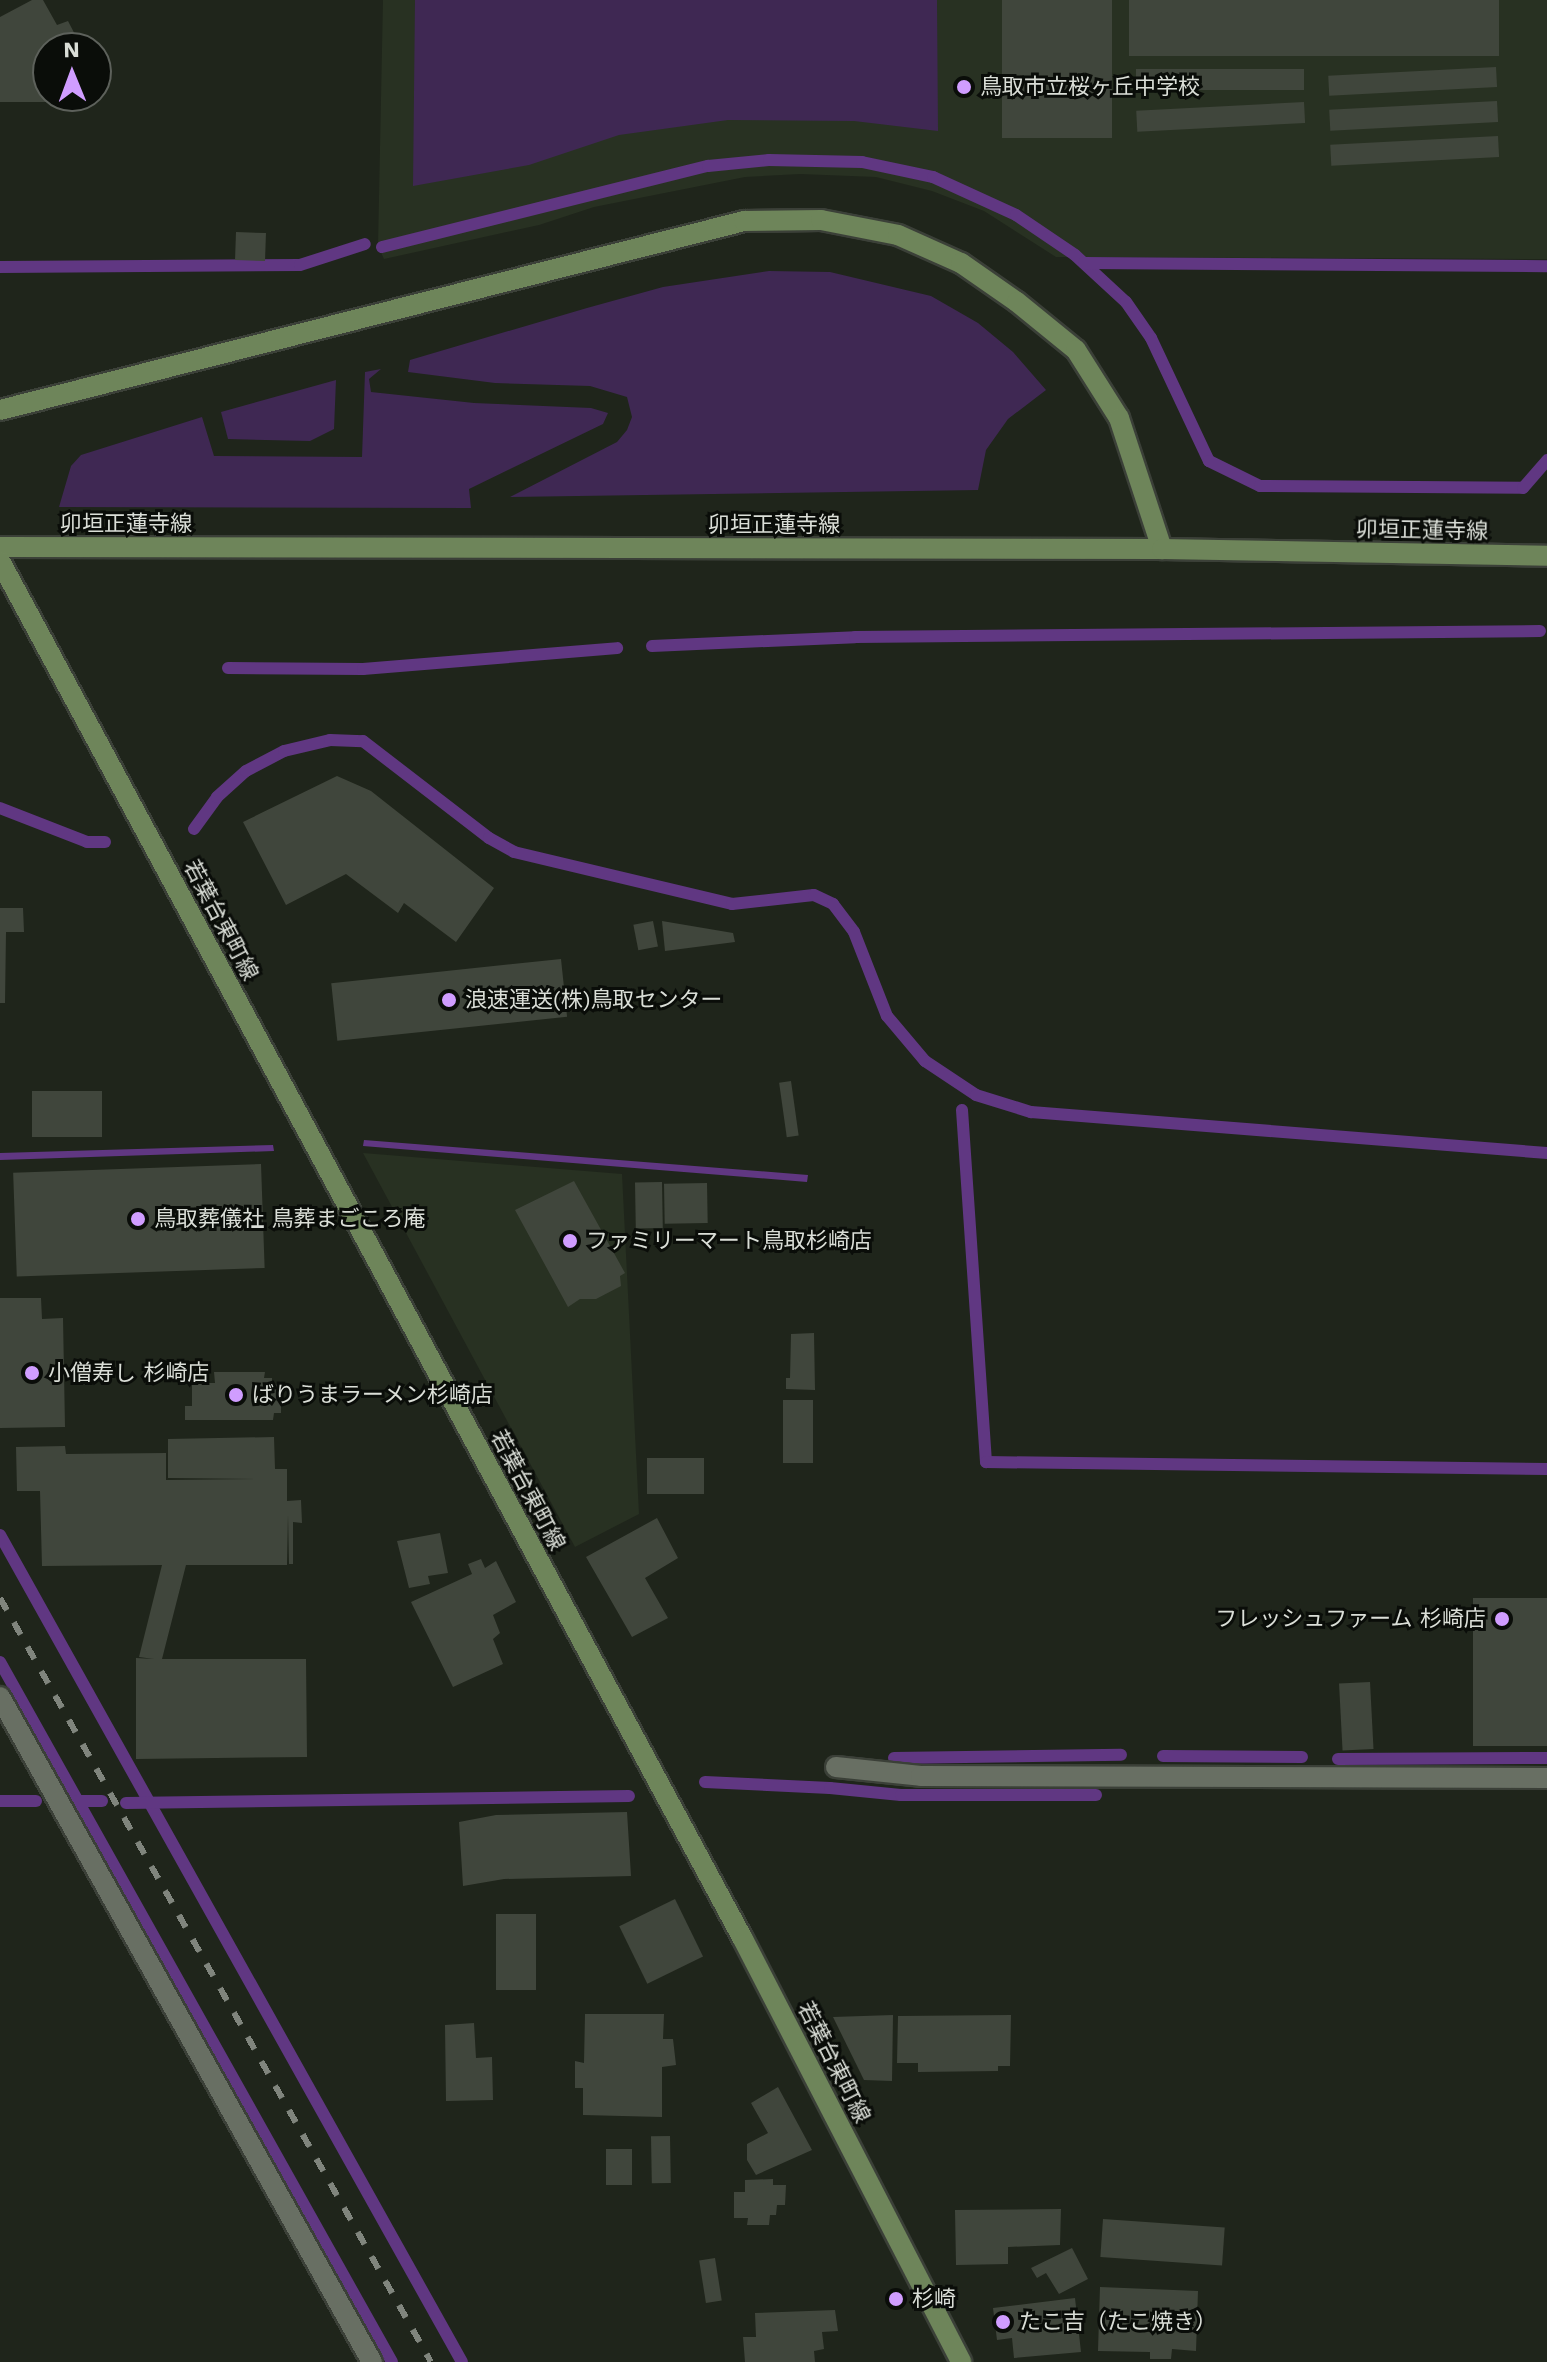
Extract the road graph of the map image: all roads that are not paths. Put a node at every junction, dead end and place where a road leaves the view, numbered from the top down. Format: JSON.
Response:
{"nodes":[{"id":1,"x":0,"y":410,"type":"edge"},
{"id":2,"x":0,"y":547,"type":"edge"},
{"id":3,"x":1162,"y":549,"type":"junction"},
{"id":4,"x":1547,"y":556,"type":"edge"},
{"id":5,"x":0,"y":561,"type":"edge"},
{"id":6,"x":0,"y":1697,"type":"edge"},
{"id":7,"x":836,"y":1767,"type":"dead end"},
{"id":8,"x":1547,"y":1778,"type":"edge"},
{"id":9,"x":372,"y":2362,"type":"edge"},
{"id":10,"x":961,"y":2362,"type":"edge"}],
"edges":[{"from":1,"to":3,"type":"main road"},
{"from":2,"to":3,"type":"main road","name":"卯垣正蓮寺線"},
{"from":3,"to":4,"type":"main road","name":"卯垣正蓮寺線"},
{"from":5,"to":10,"type":"main road","name":"若葉台東町線"},
{"from":6,"to":9,"type":"street"},
{"from":7,"to":8,"type":"street"}]}
